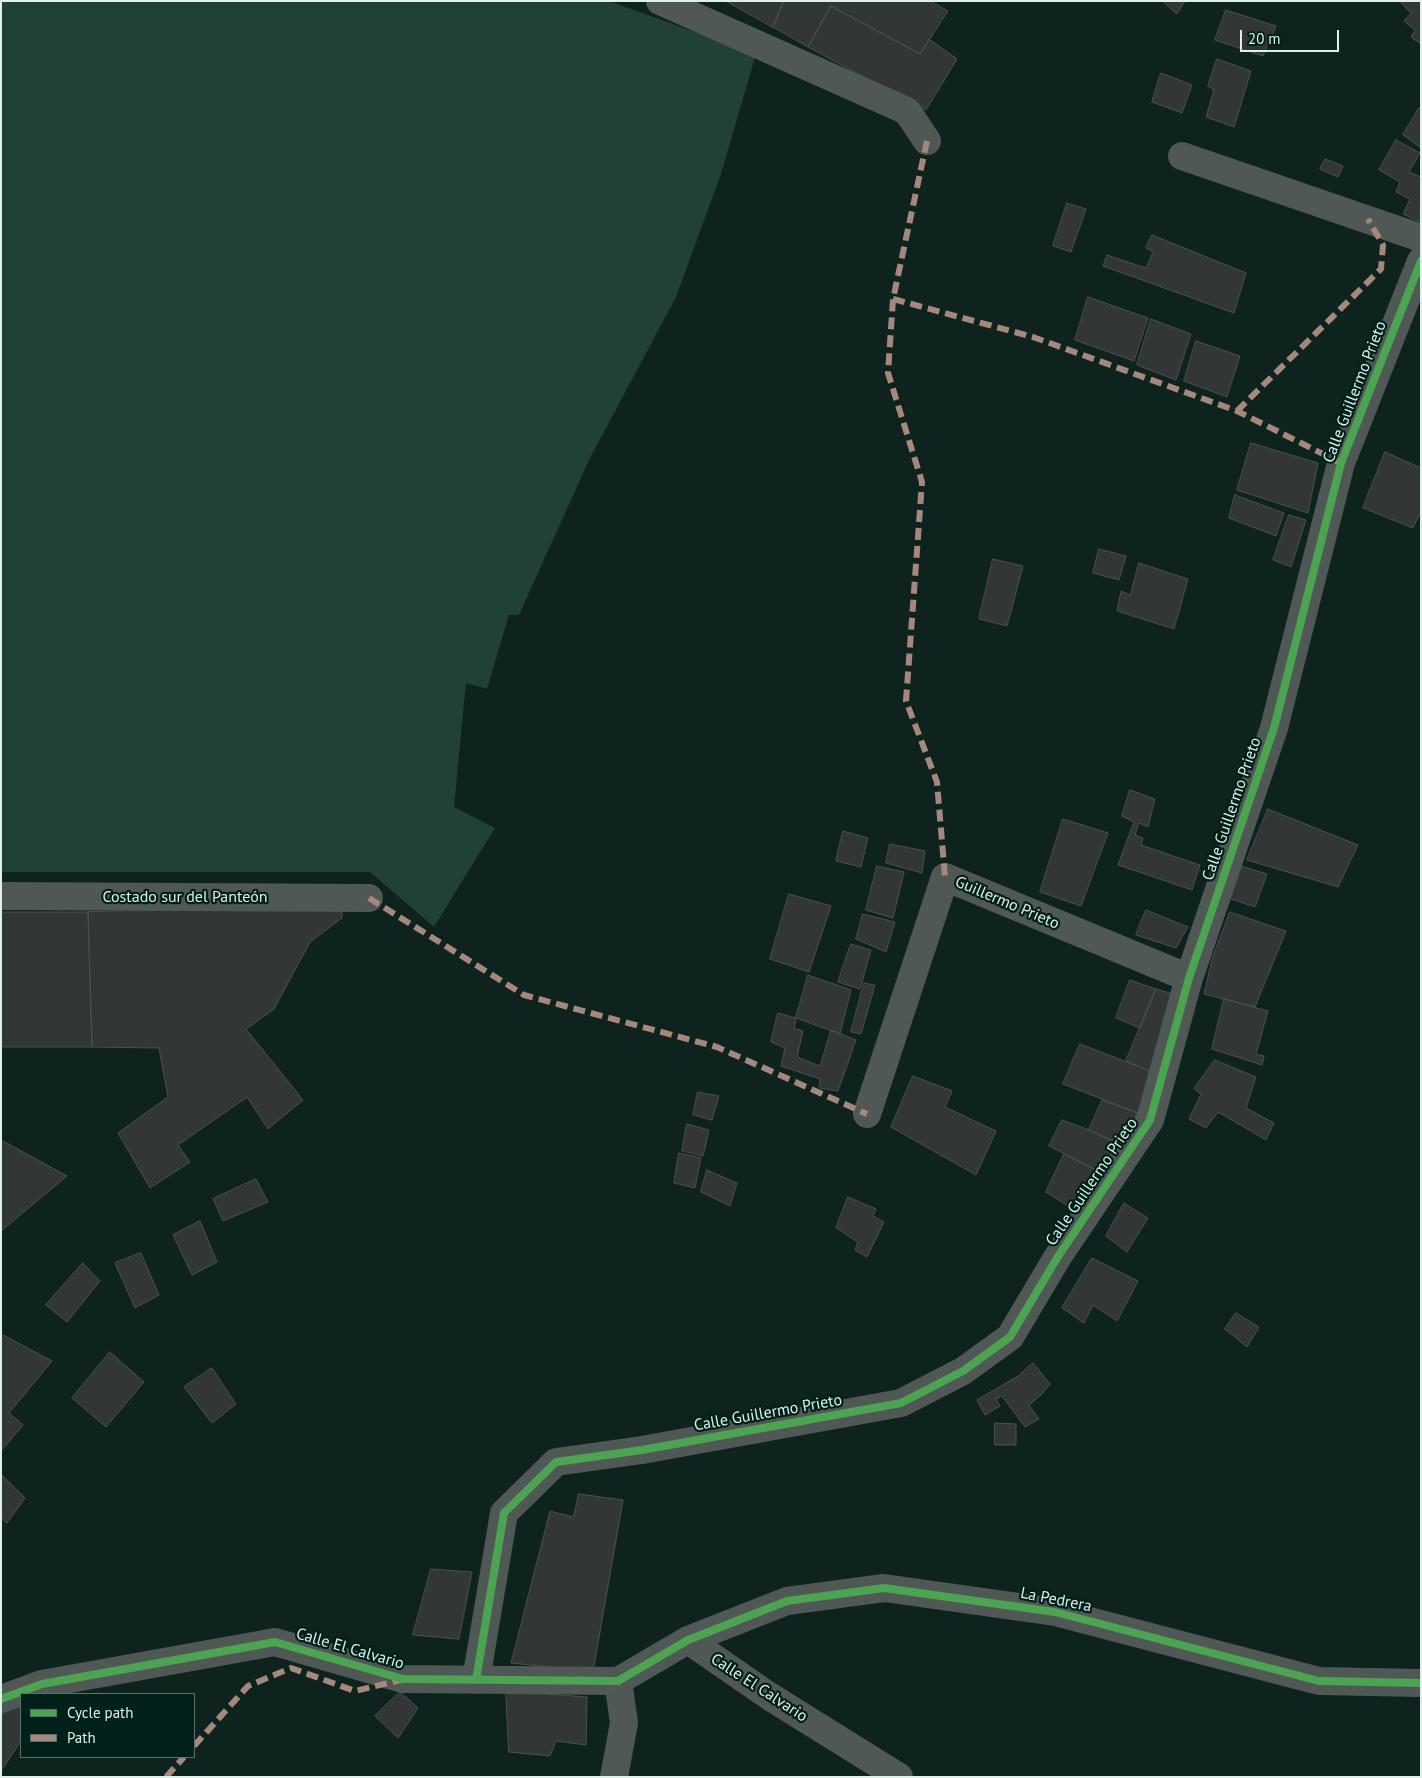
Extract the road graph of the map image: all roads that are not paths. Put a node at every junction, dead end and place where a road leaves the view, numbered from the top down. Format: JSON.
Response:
{"nodes":[{"id":1,"x":660,"y":1,"type":"edge"},
{"id":2,"x":927,"y":141,"type":"dead end"},
{"id":3,"x":1182,"y":156,"type":"dead end"},
{"id":4,"x":1421,"y":238,"type":"edge"},
{"id":5,"x":1421,"y":261,"type":"edge"},
{"id":6,"x":1,"y":896,"type":"edge"},
{"id":7,"x":369,"y":898,"type":"dead end"},
{"id":8,"x":1189,"y":978,"type":"junction"},
{"id":9,"x":867,"y":1114,"type":"dead end"},
{"id":10,"x":688,"y":1640,"type":"junction"},
{"id":11,"x":476,"y":1680,"type":"junction"},
{"id":12,"x":618,"y":1681,"type":"junction"},
{"id":13,"x":1421,"y":1684,"type":"edge"},
{"id":14,"x":1,"y":1699,"type":"edge"},
{"id":15,"x":614,"y":1777,"type":"edge"},
{"id":16,"x":899,"y":1777,"type":"edge"}],
"edges":[{"from":1,"to":2,"type":"street"},
{"from":3,"to":4,"type":"street"},
{"from":5,"to":8,"type":"street","name":"Calle Guillermo Prieto"},
{"from":6,"to":7,"type":"street","name":"Costado sur del Panteón"},
{"from":8,"to":9,"type":"street","name":"Guillermo Prieto"},
{"from":8,"to":11,"type":"street","name":"Calle Guillermo Prieto"},
{"from":10,"to":12,"type":"street"},
{"from":10,"to":13,"type":"street","name":"La Pedrera"},
{"from":10,"to":16,"type":"street","name":"Calle El Calvario"},
{"from":11,"to":12,"type":"street","name":"Calle El Calvario"},
{"from":11,"to":14,"type":"street","name":"Calle El Calvario"},
{"from":12,"to":15,"type":"street"}]}
